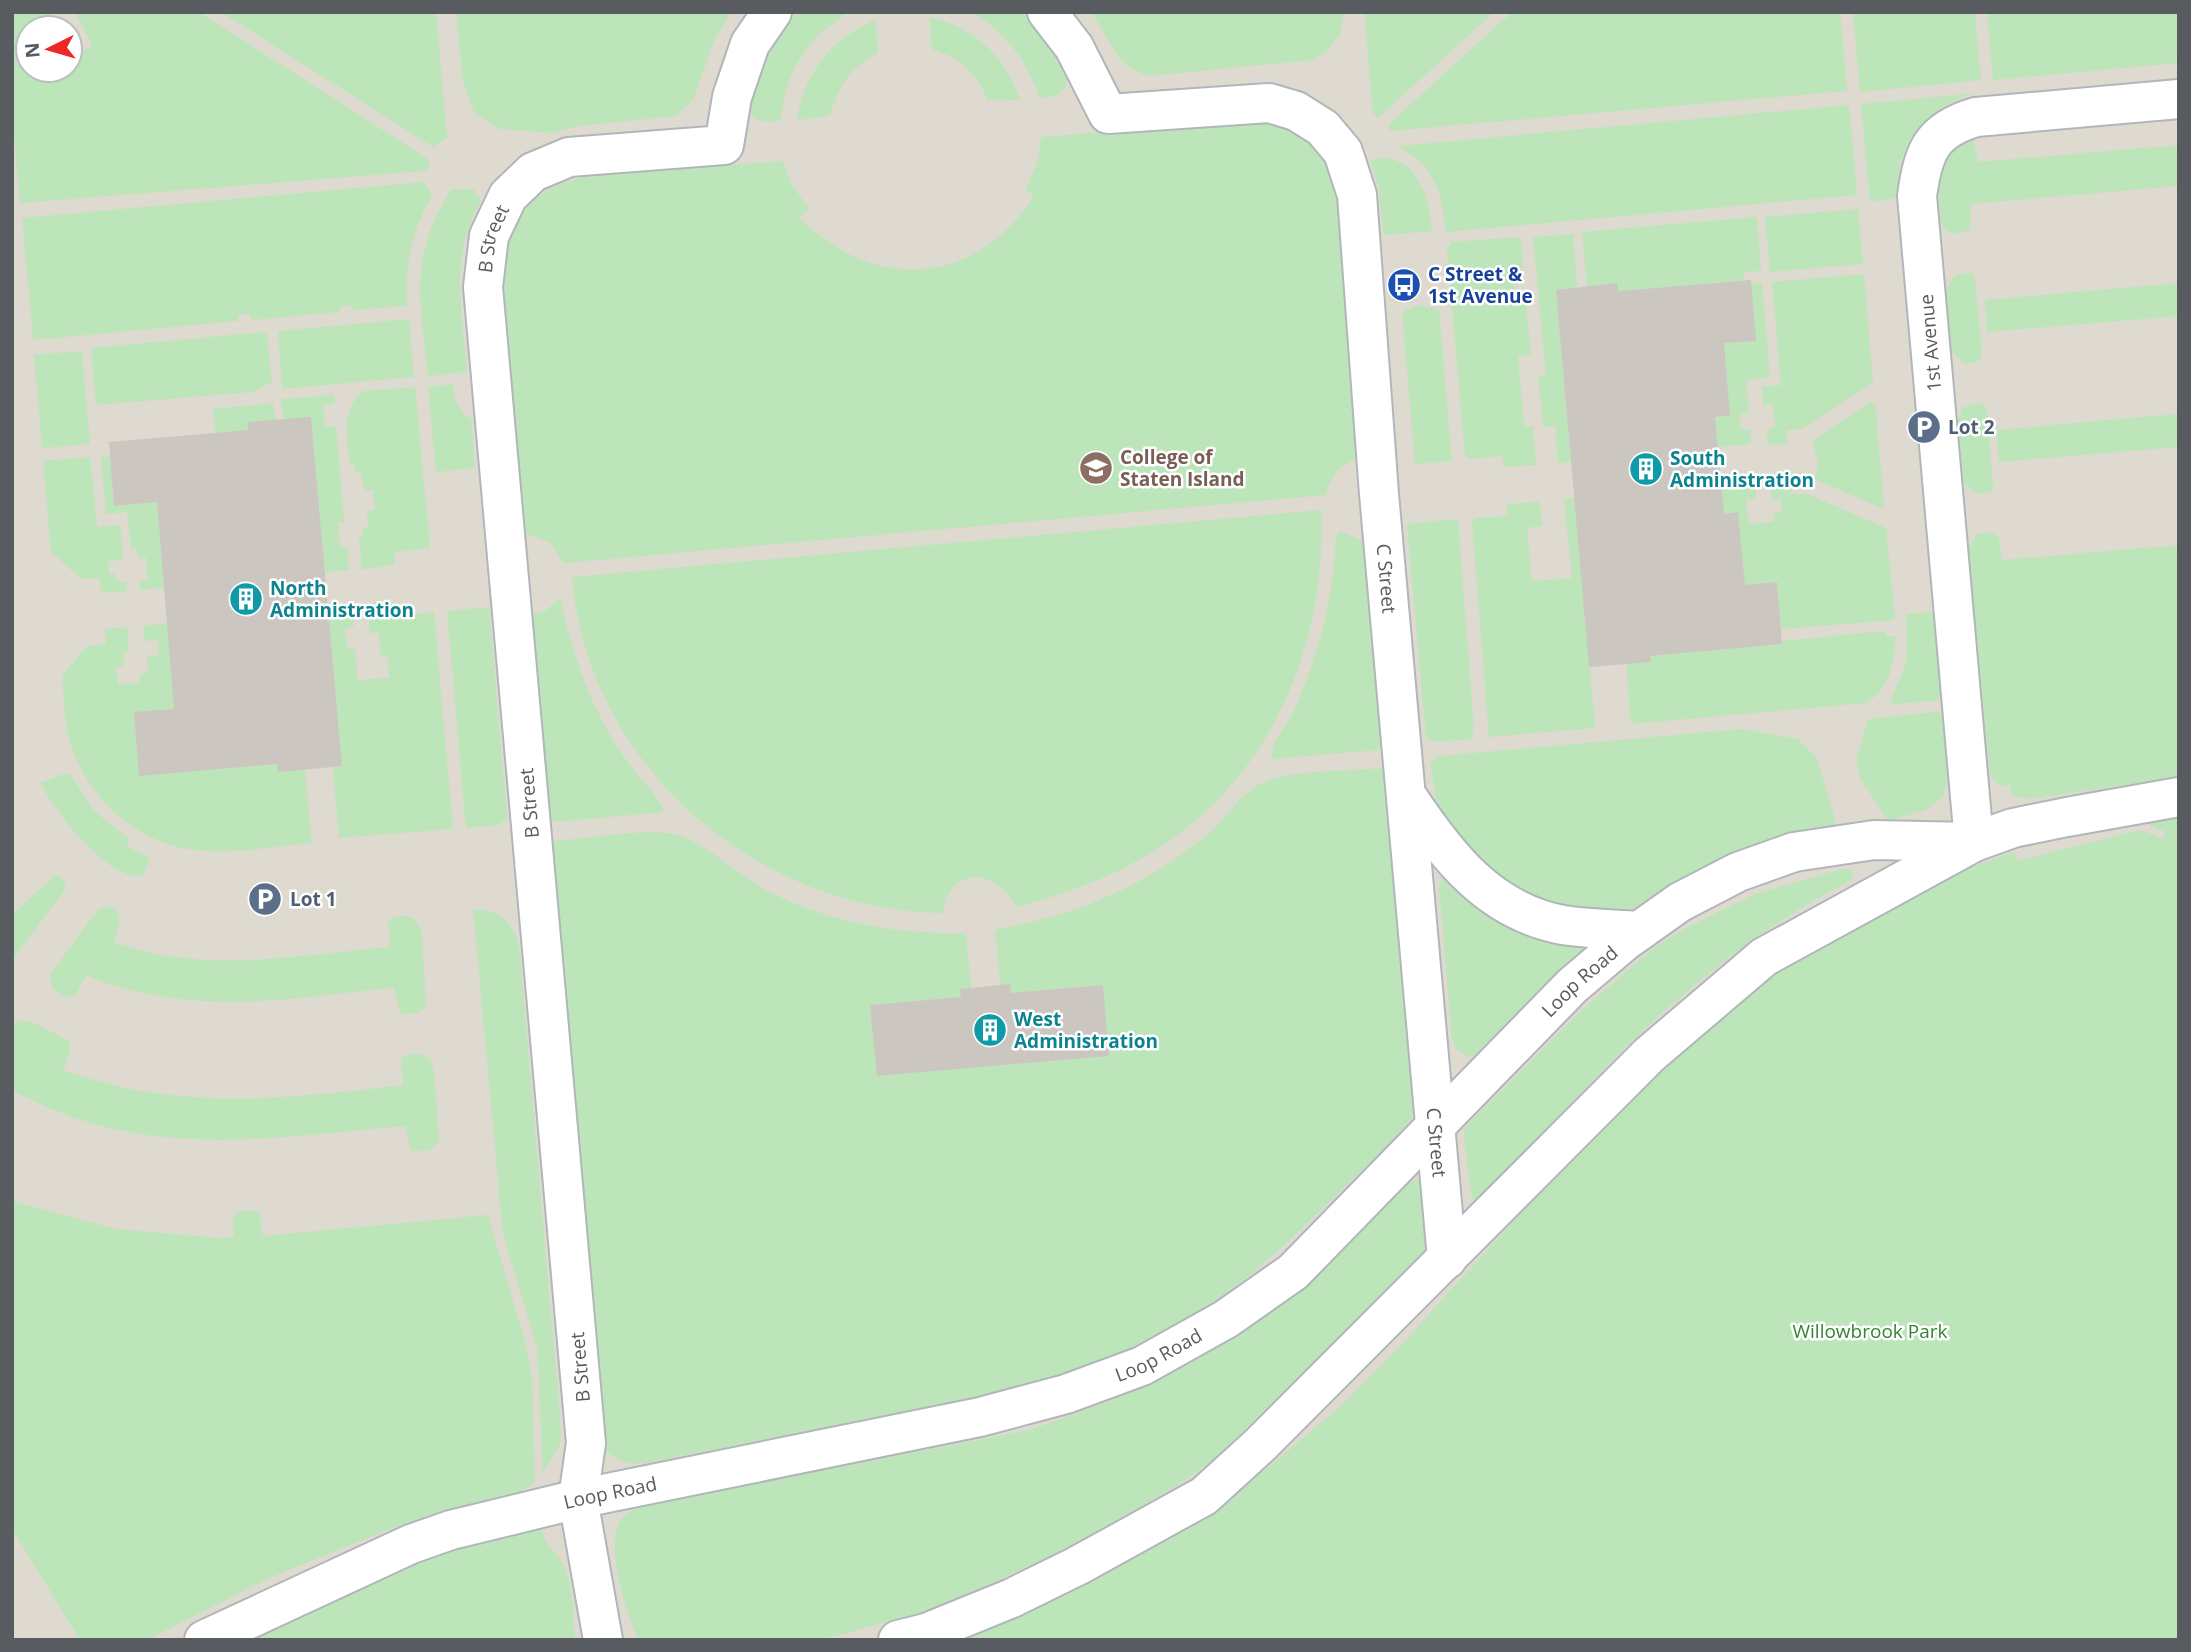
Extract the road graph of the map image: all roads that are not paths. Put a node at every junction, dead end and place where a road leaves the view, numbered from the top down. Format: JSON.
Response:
{"nodes":[{"id":1,"x":772,"y":12,"type":"edge"},
{"id":2,"x":1047,"y":12,"type":"edge"},
{"id":3,"x":2179,"y":99,"type":"edge"},
{"id":4,"x":2179,"y":797,"type":"edge"},
{"id":5,"x":1408,"y":798,"type":"junction"},
{"id":6,"x":1975,"y":842,"type":"junction"},
{"id":7,"x":1639,"y":931,"type":"junction"},
{"id":8,"x":1434,"y":1128,"type":"junction"},
{"id":9,"x":1447,"y":1259,"type":"junction"},
{"id":10,"x":578,"y":1499,"type":"junction"},
{"id":11,"x":204,"y":1640,"type":"edge"},
{"id":12,"x":603,"y":1640,"type":"edge"},
{"id":13,"x":898,"y":1640,"type":"edge"}],
"edges":[{"from":1,"to":10,"type":"street","name":"B Street"},
{"from":2,"to":5,"type":"street","name":"C Street"},
{"from":3,"to":6,"type":"street","name":"1st Avenue"},
{"from":4,"to":6,"type":"street","name":"Loop Road"},
{"from":5,"to":7,"type":"street"},
{"from":5,"to":8,"type":"street","name":"C Street"},
{"from":6,"to":7,"type":"street","name":"Loop Road"},
{"from":6,"to":9,"type":"street","name":"Loop Road"},
{"from":7,"to":8,"type":"street","name":"Loop Road"},
{"from":8,"to":9,"type":"street","name":"C Street"},
{"from":8,"to":10,"type":"street","name":"Loop Road"},
{"from":9,"to":13,"type":"street","name":"Loop Road"},
{"from":10,"to":11,"type":"street","name":"Loop Road"},
{"from":10,"to":12,"type":"street","name":"B Street"}]}
